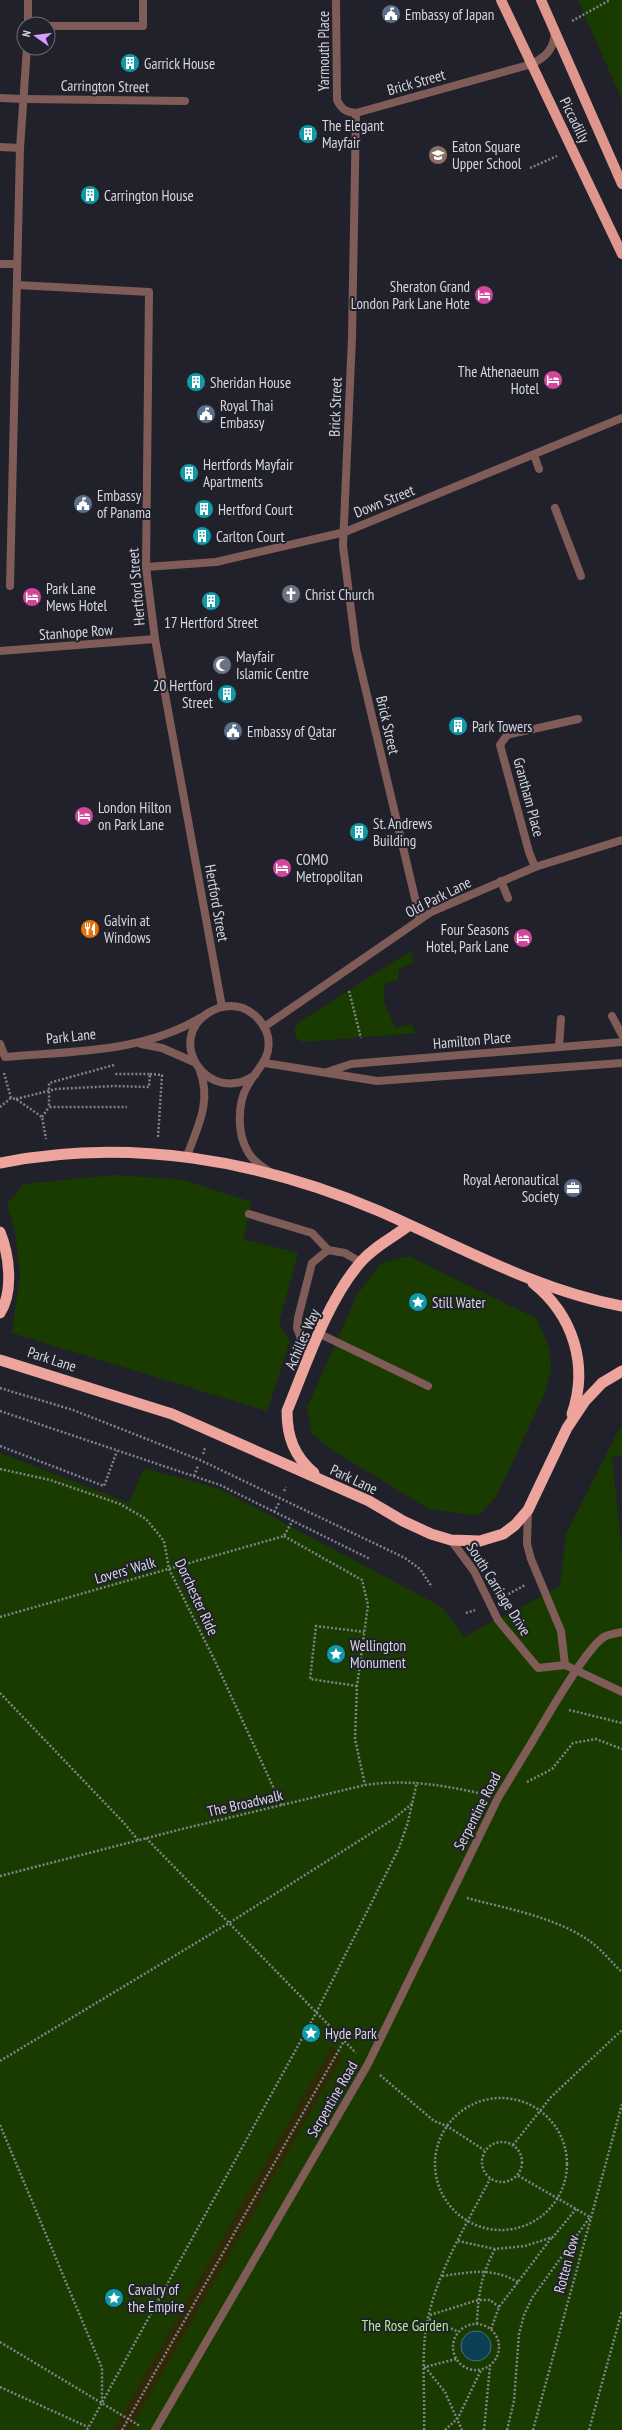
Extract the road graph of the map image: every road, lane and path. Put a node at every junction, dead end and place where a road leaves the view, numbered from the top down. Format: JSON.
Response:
{"nodes":[{"id":1,"x":28,"y":0,"type":"edge"},
{"id":2,"x":143,"y":0,"type":"edge"},
{"id":3,"x":336,"y":0,"type":"edge"},
{"id":4,"x":501,"y":0,"type":"edge"},
{"id":5,"x":540,"y":0,"type":"edge"},
{"id":6,"x":610,"y":0,"type":"edge"},
{"id":7,"x":28,"y":16,"type":"edge"},
{"id":8,"x":572,"y":21,"type":"dead end"},
{"id":9,"x":56,"y":26,"type":"edge"},
{"id":10,"x":555,"y":31,"type":"junction"},
{"id":11,"x":27,"y":56,"type":"edge"},
{"id":12,"x":532,"y":64,"type":"junction"},
{"id":13,"x":0,"y":98,"type":"edge"},
{"id":14,"x":25,"y":99,"type":"junction"},
{"id":15,"x":185,"y":101,"type":"dead end"},
{"id":16,"x":356,"y":113,"type":"junction"},
{"id":17,"x":0,"y":147,"type":"edge"},
{"id":18,"x":20,"y":148,"type":"junction"},
{"id":19,"x":573,"y":150,"type":"junction"},
{"id":20,"x":530,"y":168,"type":"dead end"},
{"id":21,"x":622,"y":184,"type":"edge"},
{"id":22,"x":622,"y":254,"type":"edge"},
{"id":23,"x":0,"y":264,"type":"edge"},
{"id":24,"x":17,"y":264,"type":"junction"},
{"id":25,"x":17,"y":285,"type":"junction"},
{"id":26,"x":622,"y":418,"type":"edge"},
{"id":27,"x":534,"y":456,"type":"junction"},
{"id":28,"x":539,"y":468,"type":"dead end"},
{"id":29,"x":555,"y":508,"type":"dead end"},
{"id":30,"x":345,"y":532,"type":"junction"},
{"id":31,"x":146,"y":567,"type":"junction"},
{"id":32,"x":581,"y":576,"type":"dead end"},
{"id":33,"x":10,"y":586,"type":"dead end"},
{"id":34,"x":155,"y":639,"type":"junction"},
{"id":35,"x":0,"y":651,"type":"edge"},
{"id":36,"x":578,"y":719,"type":"dead end"},
{"id":37,"x":622,"y":840,"type":"edge"},
{"id":38,"x":535,"y":867,"type":"junction"},
{"id":39,"x":501,"y":882,"type":"junction"},
{"id":40,"x":508,"y":898,"type":"dead end"},
{"id":41,"x":420,"y":919,"type":"junction"},
{"id":42,"x":349,"y":992,"type":"dead end"},
{"id":43,"x":222,"y":1007,"type":"junction"},
{"id":44,"x":205,"y":1015,"type":"junction"},
{"id":45,"x":612,"y":1016,"type":"dead end"},
{"id":46,"x":561,"y":1019,"type":"dead end"},
{"id":47,"x":264,"y":1027,"type":"junction"},
{"id":48,"x":622,"y":1035,"type":"edge"},
{"id":49,"x":361,"y":1038,"type":"dead end"},
{"id":50,"x":622,"y":1042,"type":"edge"},
{"id":51,"x":140,"y":1043,"type":"junction"},
{"id":52,"x":0,"y":1044,"type":"edge"},
{"id":53,"x":559,"y":1047,"type":"junction"},
{"id":54,"x":194,"y":1062,"type":"junction"},
{"id":55,"x":264,"y":1063,"type":"junction"},
{"id":56,"x":622,"y":1063,"type":"edge"},
{"id":57,"x":117,"y":1064,"type":"dead end"},
{"id":58,"x":3,"y":1071,"type":"dead end"},
{"id":59,"x":200,"y":1071,"type":"junction"},
{"id":60,"x":326,"y":1073,"type":"junction"},
{"id":61,"x":114,"y":1074,"type":"dead end"},
{"id":62,"x":150,"y":1074,"type":"junction"},
{"id":63,"x":255,"y":1075,"type":"junction"},
{"id":64,"x":50,"y":1090,"type":"junction"},
{"id":65,"x":11,"y":1098,"type":"junction"},
{"id":66,"x":16,"y":1098,"type":"junction"},
{"id":67,"x":0,"y":1107,"type":"edge"},
{"id":68,"x":49,"y":1107,"type":"junction"},
{"id":69,"x":127,"y":1107,"type":"dead end"},
{"id":70,"x":42,"y":1117,"type":"junction"},
{"id":71,"x":156,"y":1154,"type":"junction"},
{"id":72,"x":48,"y":1156,"type":"junction"},
{"id":73,"x":187,"y":1156,"type":"junction"},
{"id":74,"x":0,"y":1163,"type":"edge"},
{"id":75,"x":272,"y":1173,"type":"junction"},
{"id":76,"x":249,"y":1214,"type":"dead end"},
{"id":77,"x":408,"y":1226,"type":"junction"},
{"id":78,"x":0,"y":1232,"type":"edge"},
{"id":79,"x":328,"y":1250,"type":"junction"},
{"id":80,"x":360,"y":1262,"type":"junction"},
{"id":81,"x":514,"y":1272,"type":"junction"},
{"id":82,"x":622,"y":1306,"type":"edge"},
{"id":83,"x":0,"y":1313,"type":"edge"},
{"id":84,"x":320,"y":1334,"type":"junction"},
{"id":85,"x":309,"y":1359,"type":"junction"},
{"id":86,"x":0,"y":1360,"type":"edge"},
{"id":87,"x":622,"y":1371,"type":"edge"},
{"id":88,"x":428,"y":1386,"type":"dead end"},
{"id":89,"x":0,"y":1388,"type":"edge"},
{"id":90,"x":0,"y":1411,"type":"edge"},
{"id":91,"x":567,"y":1428,"type":"junction"},
{"id":92,"x":0,"y":1446,"type":"edge"},
{"id":93,"x":205,"y":1448,"type":"dead end"},
{"id":94,"x":117,"y":1451,"type":"junction"},
{"id":95,"x":202,"y":1454,"type":"dead end"},
{"id":96,"x":198,"y":1466,"type":"dead end"},
{"id":97,"x":0,"y":1469,"type":"edge"},
{"id":98,"x":194,"y":1476,"type":"junction"},
{"id":99,"x":322,"y":1480,"type":"junction"},
{"id":100,"x":286,"y":1487,"type":"dead end"},
{"id":101,"x":284,"y":1492,"type":"dead end"},
{"id":102,"x":278,"y":1503,"type":"dead end"},
{"id":103,"x":528,"y":1510,"type":"junction"},
{"id":104,"x":274,"y":1512,"type":"junction"},
{"id":105,"x":292,"y":1520,"type":"junction"},
{"id":106,"x":284,"y":1536,"type":"junction"},
{"id":107,"x":451,"y":1540,"type":"junction"},
{"id":108,"x":370,"y":1559,"type":"dead end"},
{"id":109,"x":169,"y":1569,"type":"junction"},
{"id":110,"x":527,"y":1584,"type":"dead end"},
{"id":111,"x":432,"y":1587,"type":"dead end"},
{"id":112,"x":504,"y":1597,"type":"dead end"},
{"id":113,"x":0,"y":1617,"type":"edge"},
{"id":114,"x":364,"y":1632,"type":"junction"},
{"id":115,"x":622,"y":1632,"type":"edge"},
{"id":116,"x":565,"y":1665,"type":"junction"},
{"id":117,"x":577,"y":1671,"type":"junction"},
{"id":118,"x":357,"y":1686,"type":"junction"},
{"id":119,"x":622,"y":1692,"type":"edge"},
{"id":120,"x":0,"y":1693,"type":"edge"},
{"id":121,"x":556,"y":1703,"type":"junction"},
{"id":122,"x":622,"y":1723,"type":"edge"},
{"id":123,"x":622,"y":1749,"type":"edge"},
{"id":124,"x":417,"y":1782,"type":"junction"},
{"id":125,"x":525,"y":1783,"type":"dead end"},
{"id":126,"x":365,"y":1785,"type":"junction"},
{"id":127,"x":498,"y":1798,"type":"junction"},
{"id":128,"x":413,"y":1803,"type":"junction"},
{"id":129,"x":282,"y":1806,"type":"junction"},
{"id":130,"x":146,"y":1838,"type":"junction"},
{"id":131,"x":138,"y":1840,"type":"junction"},
{"id":132,"x":0,"y":1876,"type":"edge"},
{"id":133,"x":451,"y":1894,"type":"junction"},
{"id":134,"x":229,"y":1923,"type":"junction"},
{"id":135,"x":622,"y":1972,"type":"edge"},
{"id":136,"x":316,"y":2013,"type":"junction"},
{"id":137,"x":622,"y":2030,"type":"edge"},
{"id":138,"x":344,"y":2040,"type":"junction"},
{"id":139,"x":0,"y":2061,"type":"edge"},
{"id":140,"x":368,"y":2064,"type":"junction"},
{"id":141,"x":622,"y":2104,"type":"edge"},
{"id":142,"x":541,"y":2110,"type":"junction"},
{"id":143,"x":0,"y":2125,"type":"edge"},
{"id":144,"x":446,"y":2126,"type":"junction"},
{"id":145,"x":513,"y":2145,"type":"junction"},
{"id":146,"x":484,"y":2150,"type":"junction"},
{"id":147,"x":518,"y":2175,"type":"junction"},
{"id":148,"x":490,"y":2179,"type":"junction"},
{"id":149,"x":558,"y":2199,"type":"junction"},
{"id":150,"x":576,"y":2209,"type":"junction"},
{"id":151,"x":590,"y":2217,"type":"junction"},
{"id":152,"x":468,"y":2221,"type":"junction"},
{"id":153,"x":553,"y":2237,"type":"junction"},
{"id":154,"x":458,"y":2241,"type":"junction"},
{"id":155,"x":495,"y":2250,"type":"junction"},
{"id":156,"x":483,"y":2271,"type":"junction"},
{"id":157,"x":441,"y":2276,"type":"junction"},
{"id":158,"x":518,"y":2282,"type":"junction"},
{"id":159,"x":478,"y":2300,"type":"junction"},
{"id":160,"x":499,"y":2307,"type":"junction"},
{"id":161,"x":622,"y":2311,"type":"edge"},
{"id":162,"x":430,"y":2317,"type":"junction"},
{"id":163,"x":477,"y":2324,"type":"junction"},
{"id":164,"x":491,"y":2330,"type":"junction"},
{"id":165,"x":457,"y":2331,"type":"junction"},
{"id":166,"x":0,"y":2342,"type":"edge"},
{"id":167,"x":456,"y":2359,"type":"junction"},
{"id":168,"x":490,"y":2366,"type":"junction"},
{"id":169,"x":425,"y":2367,"type":"junction"},
{"id":170,"x":480,"y":2370,"type":"junction"},
{"id":171,"x":0,"y":2387,"type":"edge"},
{"id":172,"x":102,"y":2404,"type":"junction"},
{"id":173,"x":458,"y":2418,"type":"junction"},
{"id":174,"x":128,"y":2419,"type":"junction"},
{"id":175,"x":87,"y":2429,"type":"edge"},
{"id":176,"x":122,"y":2430,"type":"edge"},
{"id":177,"x":155,"y":2430,"type":"edge"},
{"id":178,"x":424,"y":2430,"type":"edge"},
{"id":179,"x":445,"y":2430,"type":"edge"},
{"id":180,"x":462,"y":2430,"type":"edge"},
{"id":181,"x":484,"y":2430,"type":"edge"},
{"id":182,"x":507,"y":2430,"type":"edge"},
{"id":183,"x":533,"y":2430,"type":"edge"},
{"id":184,"x":589,"y":2430,"type":"edge"}],
"edges":[{"from":1,"to":7,"type":"street"},
{"from":2,"to":9,"type":"street"},
{"from":3,"to":16,"type":"street","name":"Yarmouth Place"},
{"from":4,"to":12,"type":"main road","name":"Piccadilly"},
{"from":5,"to":10,"type":"main road","name":"Piccadilly"},
{"from":6,"to":8,"type":"path"},
{"from":10,"to":12,"type":"street","name":"Brick Street"},
{"from":10,"to":21,"type":"main road","name":"Piccadilly"},
{"from":11,"to":14,"type":"street"},
{"from":12,"to":16,"type":"street","name":"Brick Street"},
{"from":12,"to":19,"type":"main road","name":"Piccadilly"},
{"from":13,"to":14,"type":"street","name":"Carrington Street"},
{"from":14,"to":15,"type":"street","name":"Carrington Street"},
{"from":14,"to":18,"type":"street"},
{"from":16,"to":30,"type":"street","name":"Brick Street"},
{"from":17,"to":18,"type":"street"},
{"from":18,"to":24,"type":"street"},
{"from":19,"to":20,"type":"path"},
{"from":19,"to":22,"type":"main road","name":"Piccadilly"},
{"from":23,"to":24,"type":"street"},
{"from":24,"to":25,"type":"street"},
{"from":25,"to":31,"type":"street","name":"Hertford Street"},
{"from":25,"to":33,"type":"street"},
{"from":26,"to":27,"type":"street","name":"Down Street"},
{"from":27,"to":28,"type":"street"},
{"from":27,"to":30,"type":"street","name":"Down Street"},
{"from":29,"to":32,"type":"street"},
{"from":30,"to":31,"type":"street","name":"Down Street"},
{"from":30,"to":41,"type":"street","name":"Brick Street"},
{"from":31,"to":34,"type":"street","name":"Hertford Street"},
{"from":34,"to":35,"type":"street","name":"Stanhope Row"},
{"from":34,"to":43,"type":"street","name":"Hertford Street"},
{"from":36,"to":38,"type":"street","name":"Grantham Place"},
{"from":37,"to":38,"type":"street","name":"Old Park Lane"},
{"from":38,"to":39,"type":"street","name":"Old Park Lane"},
{"from":39,"to":40,"type":"street"},
{"from":39,"to":41,"type":"street","name":"Old Park Lane"},
{"from":41,"to":47,"type":"street","name":"Old Park Lane"},
{"from":42,"to":49,"type":"path"},
{"from":43,"to":44,"type":"street"},
{"from":43,"to":47,"type":"street"},
{"from":44,"to":51,"type":"street","name":"Park Lane"},
{"from":44,"to":54,"type":"street"},
{"from":45,"to":48,"type":"street"},
{"from":46,"to":53,"type":"street"},
{"from":47,"to":55,"type":"street"},
{"from":50,"to":53,"type":"street","name":"Hamilton Place"},
{"from":51,"to":52,"type":"street","name":"Park Lane"},
{"from":51,"to":54,"type":"street","name":"Park Lane"},
{"from":53,"to":60,"type":"street","name":"Hamilton Place"},
{"from":54,"to":59,"type":"street"},
{"from":55,"to":60,"type":"street","name":"Hamilton Place"},
{"from":55,"to":63,"type":"street"},
{"from":56,"to":60,"type":"street","name":"Hamilton Place"},
{"from":57,"to":64,"type":"path"},
{"from":58,"to":65,"type":"path"},
{"from":59,"to":63,"type":"street"},
{"from":59,"to":73,"type":"street"},
{"from":61,"to":62,"type":"path"},
{"from":62,"to":64,"type":"path"},
{"from":62,"to":71,"type":"path"},
{"from":63,"to":75,"type":"street"},
{"from":64,"to":66,"type":"path"},
{"from":64,"to":68,"type":"path"},
{"from":65,"to":66,"type":"path"},
{"from":65,"to":67,"type":"path"},
{"from":66,"to":70,"type":"path"},
{"from":68,"to":69,"type":"path"},
{"from":68,"to":70,"type":"path"},
{"from":70,"to":72,"type":"path"},
{"from":71,"to":72,"type":"highway"},
{"from":71,"to":73,"type":"highway"},
{"from":72,"to":74,"type":"highway"},
{"from":73,"to":75,"type":"highway"},
{"from":75,"to":77,"type":"highway"},
{"from":76,"to":79,"type":"street"},
{"from":77,"to":80,"type":"highway","name":"Achilles Way"},
{"from":77,"to":81,"type":"highway"},
{"from":78,"to":83,"type":"highway"},
{"from":79,"to":80,"type":"street"},
{"from":79,"to":85,"type":"street"},
{"from":80,"to":84,"type":"highway","name":"Achilles Way"},
{"from":81,"to":82,"type":"highway"},
{"from":81,"to":91,"type":"highway"},
{"from":84,"to":85,"type":"highway","name":"Achilles Way"},
{"from":84,"to":88,"type":"street"},
{"from":85,"to":99,"type":"highway","name":"Achilles Way"},
{"from":86,"to":99,"type":"highway","name":"Park Lane"},
{"from":87,"to":91,"type":"highway","name":"Park Lane"},
{"from":89,"to":111,"type":"path"},
{"from":90,"to":94,"type":"path"},
{"from":91,"to":103,"type":"highway","name":"Park Lane"},
{"from":92,"to":94,"type":"path"},
{"from":93,"to":95,"type":"path"},
{"from":94,"to":98,"type":"path"},
{"from":96,"to":98,"type":"path"},
{"from":97,"to":109,"type":"path","name":"Dorchester Ride"},
{"from":98,"to":104,"type":"path"},
{"from":99,"to":107,"type":"highway","name":"Park Lane"},
{"from":100,"to":101,"type":"path"},
{"from":102,"to":104,"type":"path"},
{"from":103,"to":107,"type":"highway","name":"Park Lane"},
{"from":103,"to":116,"type":"street"},
{"from":104,"to":105,"type":"path"},
{"from":105,"to":106,"type":"path"},
{"from":105,"to":108,"type":"path"},
{"from":106,"to":109,"type":"path","name":"Lovers' Walk"},
{"from":106,"to":114,"type":"path"},
{"from":107,"to":116,"type":"street","name":"South Carriage Drive"},
{"from":109,"to":113,"type":"path","name":"Lovers' Walk"},
{"from":109,"to":129,"type":"path","name":"Dorchester Ride"},
{"from":110,"to":112,"type":"path"},
{"from":114,"to":118,"type":"path"},
{"from":114,"to":118,"type":"path"},
{"from":115,"to":117,"type":"street","name":"Serpentine Road"},
{"from":116,"to":117,"type":"street"},
{"from":117,"to":119,"type":"street"},
{"from":117,"to":121,"type":"street","name":"Serpentine Road"},
{"from":118,"to":126,"type":"path"},
{"from":120,"to":131,"type":"path"},
{"from":121,"to":122,"type":"path"},
{"from":121,"to":127,"type":"street","name":"Serpentine Road"},
{"from":123,"to":125,"type":"path"},
{"from":124,"to":126,"type":"path","name":"The Broadwalk"},
{"from":124,"to":127,"type":"path","name":"The Broadwalk"},
{"from":124,"to":128,"type":"path"},
{"from":126,"to":129,"type":"path","name":"The Broadwalk"},
{"from":127,"to":133,"type":"street","name":"Serpentine Road"},
{"from":128,"to":134,"type":"path"},
{"from":128,"to":136,"type":"path"},
{"from":129,"to":130,"type":"path","name":"The Broadwalk"},
{"from":130,"to":131,"type":"path","name":"The Broadwalk"},
{"from":130,"to":134,"type":"path"},
{"from":131,"to":132,"type":"path","name":"The Broadwalk"},
{"from":133,"to":135,"type":"path"},
{"from":133,"to":140,"type":"street","name":"Serpentine Road"},
{"from":134,"to":136,"type":"path"},
{"from":134,"to":139,"type":"path"},
{"from":136,"to":138,"type":"path"},
{"from":136,"to":172,"type":"path"},
{"from":137,"to":142,"type":"path"},
{"from":138,"to":140,"type":"path"},
{"from":138,"to":174,"type":"path"},
{"from":140,"to":144,"type":"path"},
{"from":140,"to":177,"type":"street","name":"Serpentine Road"},
{"from":141,"to":151,"type":"path","name":"Rotten Row"},
{"from":142,"to":144,"type":"path"},
{"from":142,"to":145,"type":"path"},
{"from":142,"to":149,"type":"path"},
{"from":143,"to":172,"type":"path"},
{"from":144,"to":146,"type":"path"},
{"from":144,"to":152,"type":"path"},
{"from":145,"to":146,"type":"path"},
{"from":145,"to":147,"type":"path"},
{"from":146,"to":148,"type":"path"},
{"from":147,"to":148,"type":"path"},
{"from":147,"to":149,"type":"path"},
{"from":148,"to":152,"type":"path"},
{"from":149,"to":150,"type":"path"},
{"from":149,"to":152,"type":"path"},
{"from":150,"to":151,"type":"path"},
{"from":150,"to":153,"type":"path"},
{"from":151,"to":182,"type":"path"},
{"from":151,"to":183,"type":"path","name":"Rotten Row"},
{"from":152,"to":154,"type":"path"},
{"from":153,"to":155,"type":"path"},
{"from":153,"to":158,"type":"path"},
{"from":154,"to":155,"type":"path"},
{"from":154,"to":157,"type":"path"},
{"from":155,"to":156,"type":"path"},
{"from":156,"to":157,"type":"path"},
{"from":156,"to":158,"type":"path"},
{"from":156,"to":159,"type":"path"},
{"from":157,"to":162,"type":"path"},
{"from":158,"to":160,"type":"path"},
{"from":159,"to":160,"type":"path"},
{"from":159,"to":162,"type":"path"},
{"from":159,"to":163,"type":"path"},
{"from":160,"to":164,"type":"path"},
{"from":161,"to":184,"type":"path"},
{"from":162,"to":165,"type":"path"},
{"from":162,"to":169,"type":"path"},
{"from":163,"to":164,"type":"path"},
{"from":163,"to":165,"type":"path"},
{"from":164,"to":168,"type":"path"},
{"from":165,"to":167,"type":"path"},
{"from":166,"to":172,"type":"path"},
{"from":167,"to":169,"type":"path"},
{"from":167,"to":170,"type":"path"},
{"from":168,"to":170,"type":"path"},
{"from":168,"to":181,"type":"path"},
{"from":169,"to":173,"type":"path"},
{"from":169,"to":178,"type":"path"},
{"from":170,"to":173,"type":"path"},
{"from":171,"to":175,"type":"path"},
{"from":172,"to":174,"type":"path"},
{"from":172,"to":175,"type":"path"},
{"from":173,"to":179,"type":"path"},
{"from":173,"to":180,"type":"path"},
{"from":174,"to":176,"type":"path"}]}
